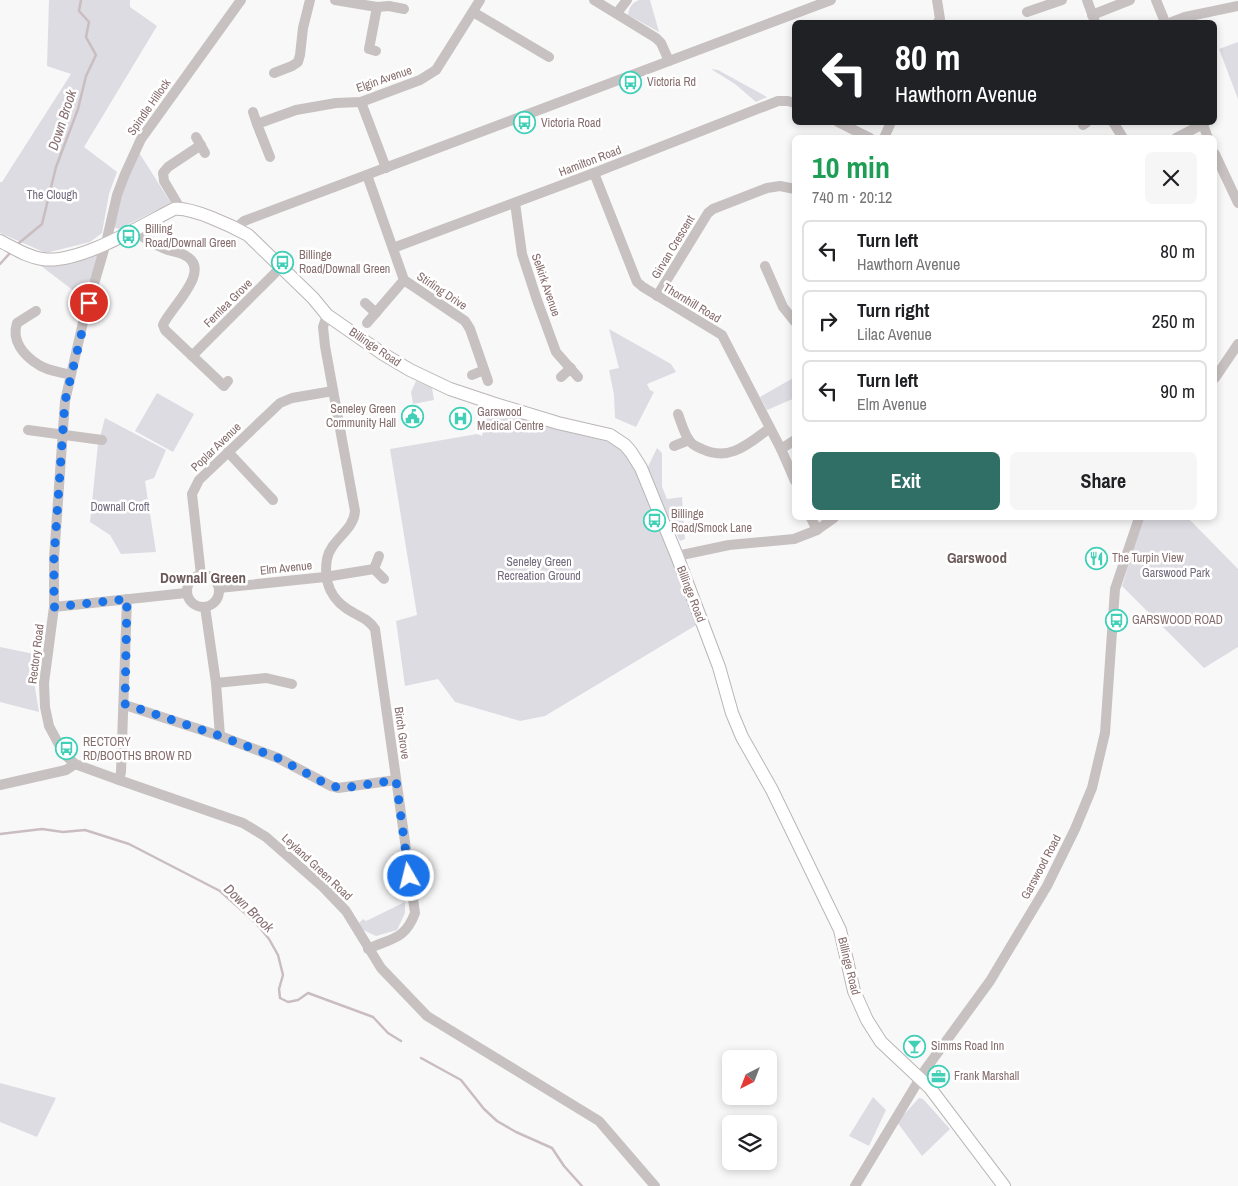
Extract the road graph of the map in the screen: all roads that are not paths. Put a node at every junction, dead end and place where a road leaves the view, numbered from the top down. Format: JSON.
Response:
{"nodes":[{"id":1,"x":241,"y":0,"type":"edge"},
{"id":2,"x":310,"y":0,"type":"edge"},
{"id":3,"x":335,"y":0,"type":"edge"},
{"id":4,"x":480,"y":0,"type":"edge"},
{"id":5,"x":594,"y":0,"type":"edge"},
{"id":6,"x":627,"y":0,"type":"edge"},
{"id":7,"x":831,"y":0,"type":"edge"},
{"id":8,"x":937,"y":0,"type":"edge"},
{"id":9,"x":1062,"y":0,"type":"edge"},
{"id":10,"x":1087,"y":0,"type":"edge"},
{"id":11,"x":1130,"y":0,"type":"edge"},
{"id":12,"x":1156,"y":0,"type":"edge"},
{"id":13,"x":1038,"y":4,"type":"edge"},
{"id":14,"x":1238,"y":6,"type":"edge"},
{"id":15,"x":377,"y":8,"type":"junction"},
{"id":16,"x":404,"y":9,"type":"dead end"},
{"id":17,"x":473,"y":12,"type":"junction"},
{"id":18,"x":1027,"y":12,"type":"dead end"},
{"id":19,"x":617,"y":13,"type":"junction"},
{"id":20,"x":1094,"y":18,"type":"edge"},
{"id":21,"x":939,"y":20,"type":"edge"},
{"id":22,"x":1164,"y":20,"type":"edge"},
{"id":23,"x":1177,"y":20,"type":"edge"},
{"id":24,"x":371,"y":52,"type":"dead end"},
{"id":25,"x":541,"y":57,"type":"dead end"},
{"id":26,"x":669,"y":61,"type":"junction"},
{"id":27,"x":277,"y":69,"type":"dead end"},
{"id":28,"x":361,"y":102,"type":"junction"},
{"id":29,"x":792,"y":102,"type":"edge"},
{"id":30,"x":253,"y":112,"type":"dead end"},
{"id":31,"x":257,"y":124,"type":"junction"},
{"id":32,"x":844,"y":125,"type":"edge"},
{"id":33,"x":1199,"y":125,"type":"edge"},
{"id":34,"x":864,"y":135,"type":"edge"},
{"id":35,"x":1181,"y":135,"type":"edge"},
{"id":36,"x":201,"y":145,"type":"dead end"},
{"id":37,"x":270,"y":157,"type":"dead end"},
{"id":38,"x":1217,"y":158,"type":"edge"},
{"id":39,"x":386,"y":168,"type":"junction"},
{"id":40,"x":594,"y":173,"type":"junction"},
{"id":41,"x":367,"y":175,"type":"junction"},
{"id":42,"x":792,"y":188,"type":"edge"},
{"id":43,"x":515,"y":203,"type":"junction"},
{"id":44,"x":1238,"y":203,"type":"edge"},
{"id":45,"x":180,"y":208,"type":"junction"},
{"id":46,"x":236,"y":228,"type":"junction"},
{"id":47,"x":150,"y":238,"type":"dead end"},
{"id":48,"x":0,"y":241,"type":"edge"},
{"id":49,"x":106,"y":243,"type":"junction"},
{"id":50,"x":393,"y":248,"type":"junction"},
{"id":51,"x":765,"y":266,"type":"dead end"},
{"id":52,"x":281,"y":267,"type":"junction"},
{"id":53,"x":404,"y":280,"type":"junction"},
{"id":54,"x":657,"y":296,"type":"junction"},
{"id":55,"x":365,"y":303,"type":"dead end"},
{"id":56,"x":32,"y":309,"type":"dead end"},
{"id":57,"x":376,"y":313,"type":"junction"},
{"id":58,"x":327,"y":315,"type":"junction"},
{"id":59,"x":792,"y":318,"type":"edge"},
{"id":60,"x":367,"y":323,"type":"dead end"},
{"id":61,"x":1238,"y":344,"type":"edge"},
{"id":62,"x":192,"y":356,"type":"junction"},
{"id":63,"x":484,"y":370,"type":"junction"},
{"id":64,"x":70,"y":375,"type":"junction"},
{"id":65,"x":472,"y":375,"type":"dead end"},
{"id":66,"x":1217,"y":375,"type":"edge"},
{"id":67,"x":561,"y":377,"type":"dead end"},
{"id":68,"x":228,"y":381,"type":"dead end"},
{"id":69,"x":488,"y":381,"type":"dead end"},
{"id":70,"x":332,"y":391,"type":"junction"},
{"id":71,"x":678,"y":414,"type":"dead end"},
{"id":72,"x":770,"y":428,"type":"junction"},
{"id":73,"x":28,"y":430,"type":"dead end"},
{"id":74,"x":62,"y":435,"type":"junction"},
{"id":75,"x":102,"y":440,"type":"dead end"},
{"id":76,"x":689,"y":440,"type":"junction"},
{"id":77,"x":792,"y":442,"type":"edge"},
{"id":78,"x":674,"y":446,"type":"dead end"},
{"id":79,"x":781,"y":450,"type":"junction"},
{"id":80,"x":228,"y":452,"type":"junction"},
{"id":81,"x":792,"y":474,"type":"edge"},
{"id":82,"x":273,"y":500,"type":"dead end"},
{"id":83,"x":813,"y":520,"type":"edge"},
{"id":84,"x":831,"y":520,"type":"edge"},
{"id":85,"x":1138,"y":520,"type":"edge"},
{"id":86,"x":817,"y":530,"type":"junction"},
{"id":87,"x":379,"y":556,"type":"dead end"},
{"id":88,"x":677,"y":556,"type":"junction"},
{"id":89,"x":374,"y":569,"type":"junction"},
{"id":90,"x":201,"y":574,"type":"junction"},
{"id":91,"x":325,"y":577,"type":"junction"},
{"id":92,"x":384,"y":580,"type":"dead end"},
{"id":93,"x":219,"y":588,"type":"junction"},
{"id":94,"x":186,"y":593,"type":"junction"},
{"id":95,"x":127,"y":599,"type":"junction"},
{"id":96,"x":54,"y":607,"type":"junction"},
{"id":97,"x":205,"y":608,"type":"junction"},
{"id":98,"x":216,"y":683,"type":"junction"},
{"id":99,"x":292,"y":684,"type":"dead end"},
{"id":100,"x":125,"y":704,"type":"junction"},
{"id":101,"x":220,"y":736,"type":"junction"},
{"id":102,"x":76,"y":764,"type":"junction"},
{"id":103,"x":118,"y":780,"type":"junction"},
{"id":104,"x":396,"y":780,"type":"junction"},
{"id":105,"x":0,"y":785,"type":"edge"},
{"id":106,"x":368,"y":949,"type":"junction"},
{"id":107,"x":920,"y":1078,"type":"junction"},
{"id":108,"x":655,"y":1186,"type":"edge"},
{"id":109,"x":855,"y":1186,"type":"edge"},
{"id":110,"x":1004,"y":1186,"type":"edge"}],
"edges":[{"from":1,"to":49,"type":"street","name":"Spindle Hillock"},
{"from":2,"to":27,"type":"street"},
{"from":3,"to":15,"type":"street"},
{"from":4,"to":17,"type":"street","name":"Elgin Avenue"},
{"from":5,"to":19,"type":"street"},
{"from":6,"to":19,"type":"street"},
{"from":7,"to":26,"type":"street"},
{"from":8,"to":21,"type":"street"},
{"from":9,"to":13,"type":"street"},
{"from":10,"to":20,"type":"street"},
{"from":11,"to":20,"type":"street"},
{"from":12,"to":22,"type":"street"},
{"from":13,"to":18,"type":"street"},
{"from":14,"to":23,"type":"street"},
{"from":15,"to":16,"type":"street"},
{"from":15,"to":24,"type":"street"},
{"from":17,"to":25,"type":"street"},
{"from":17,"to":28,"type":"street","name":"Elgin Avenue"},
{"from":19,"to":26,"type":"street"},
{"from":26,"to":39,"type":"street"},
{"from":28,"to":31,"type":"street","name":"Elgin Avenue"},
{"from":28,"to":39,"type":"street"},
{"from":29,"to":40,"type":"street","name":"Hamilton Road"},
{"from":30,"to":31,"type":"street"},
{"from":31,"to":37,"type":"street"},
{"from":32,"to":34,"type":"street"},
{"from":33,"to":35,"type":"street"},
{"from":36,"to":45,"type":"street"},
{"from":38,"to":44,"type":"street"},
{"from":39,"to":41,"type":"street"},
{"from":40,"to":43,"type":"street","name":"Hamilton Road"},
{"from":40,"to":54,"type":"street","name":"Thornhill Road"},
{"from":41,"to":46,"type":"street"},
{"from":41,"to":50,"type":"street","name":"Stirling Drive"},
{"from":42,"to":54,"type":"street","name":"Girvan Crescent"},
{"from":43,"to":50,"type":"street","name":"Hamilton Road"},
{"from":43,"to":67,"type":"street","name":"Selkirk Avenue"},
{"from":45,"to":46,"type":"main road","name":"Billinge Road"},
{"from":45,"to":49,"type":"main road"},
{"from":46,"to":52,"type":"main road","name":"Billinge Road"},
{"from":47,"to":62,"type":"street"},
{"from":48,"to":49,"type":"main road"},
{"from":49,"to":64,"type":"street","name":"Rectory Road"},
{"from":50,"to":53,"type":"street","name":"Stirling Drive"},
{"from":51,"to":59,"type":"street"},
{"from":52,"to":58,"type":"main road","name":"Billinge Road"},
{"from":52,"to":62,"type":"street","name":"Fernlea Grove"},
{"from":53,"to":57,"type":"street"},
{"from":53,"to":63,"type":"street","name":"Stirling Drive"},
{"from":54,"to":72,"type":"street","name":"Thornhill Road"},
{"from":55,"to":57,"type":"street"},
{"from":56,"to":64,"type":"street"},
{"from":57,"to":60,"type":"street"},
{"from":58,"to":70,"type":"street"},
{"from":58,"to":88,"type":"main road","name":"Billinge Road"},
{"from":61,"to":66,"type":"street"},
{"from":62,"to":68,"type":"street"},
{"from":63,"to":65,"type":"street"},
{"from":63,"to":69,"type":"street","name":"Stirling Drive"},
{"from":64,"to":74,"type":"street","name":"Rectory Road"},
{"from":70,"to":80,"type":"street","name":"Poplar Avenue"},
{"from":70,"to":91,"type":"street"},
{"from":71,"to":76,"type":"street"},
{"from":72,"to":76,"type":"street"},
{"from":72,"to":79,"type":"street","name":"Thornhill Road"},
{"from":73,"to":74,"type":"street"},
{"from":74,"to":75,"type":"street"},
{"from":74,"to":96,"type":"street","name":"Rectory Road"},
{"from":76,"to":78,"type":"street"},
{"from":77,"to":79,"type":"street"},
{"from":79,"to":81,"type":"street","name":"Thornhill Road"},
{"from":80,"to":82,"type":"street"},
{"from":80,"to":90,"type":"street","name":"Poplar Avenue"},
{"from":83,"to":86,"type":"street"},
{"from":84,"to":86,"type":"street"},
{"from":85,"to":107,"type":"street","name":"Garswood Road"},
{"from":86,"to":88,"type":"street"},
{"from":87,"to":89,"type":"street"},
{"from":88,"to":107,"type":"main road","name":"Billinge Road"},
{"from":89,"to":91,"type":"street"},
{"from":89,"to":92,"type":"street"},
{"from":90,"to":93,"type":"street"},
{"from":90,"to":94,"type":"street"},
{"from":91,"to":93,"type":"street","name":"Elm Avenue"},
{"from":91,"to":104,"type":"street","name":"Birch Grove"},
{"from":93,"to":97,"type":"street"},
{"from":94,"to":95,"type":"street"},
{"from":94,"to":97,"type":"street"},
{"from":95,"to":96,"type":"street"},
{"from":95,"to":100,"type":"street"},
{"from":96,"to":102,"type":"street","name":"Rectory Road"},
{"from":97,"to":98,"type":"street"},
{"from":98,"to":99,"type":"street"},
{"from":98,"to":101,"type":"street"},
{"from":100,"to":101,"type":"street"},
{"from":100,"to":103,"type":"street"},
{"from":101,"to":104,"type":"street"},
{"from":102,"to":103,"type":"street","name":"Leyland Green Road"},
{"from":102,"to":105,"type":"street"},
{"from":103,"to":106,"type":"street","name":"Leyland Green Road"},
{"from":104,"to":106,"type":"street","name":"Birch Grove"},
{"from":106,"to":108,"type":"street","name":"Leyland Green Road"},
{"from":107,"to":109,"type":"street","name":"Garswood Road"},
{"from":107,"to":110,"type":"main road","name":"Billinge Road"}]}
